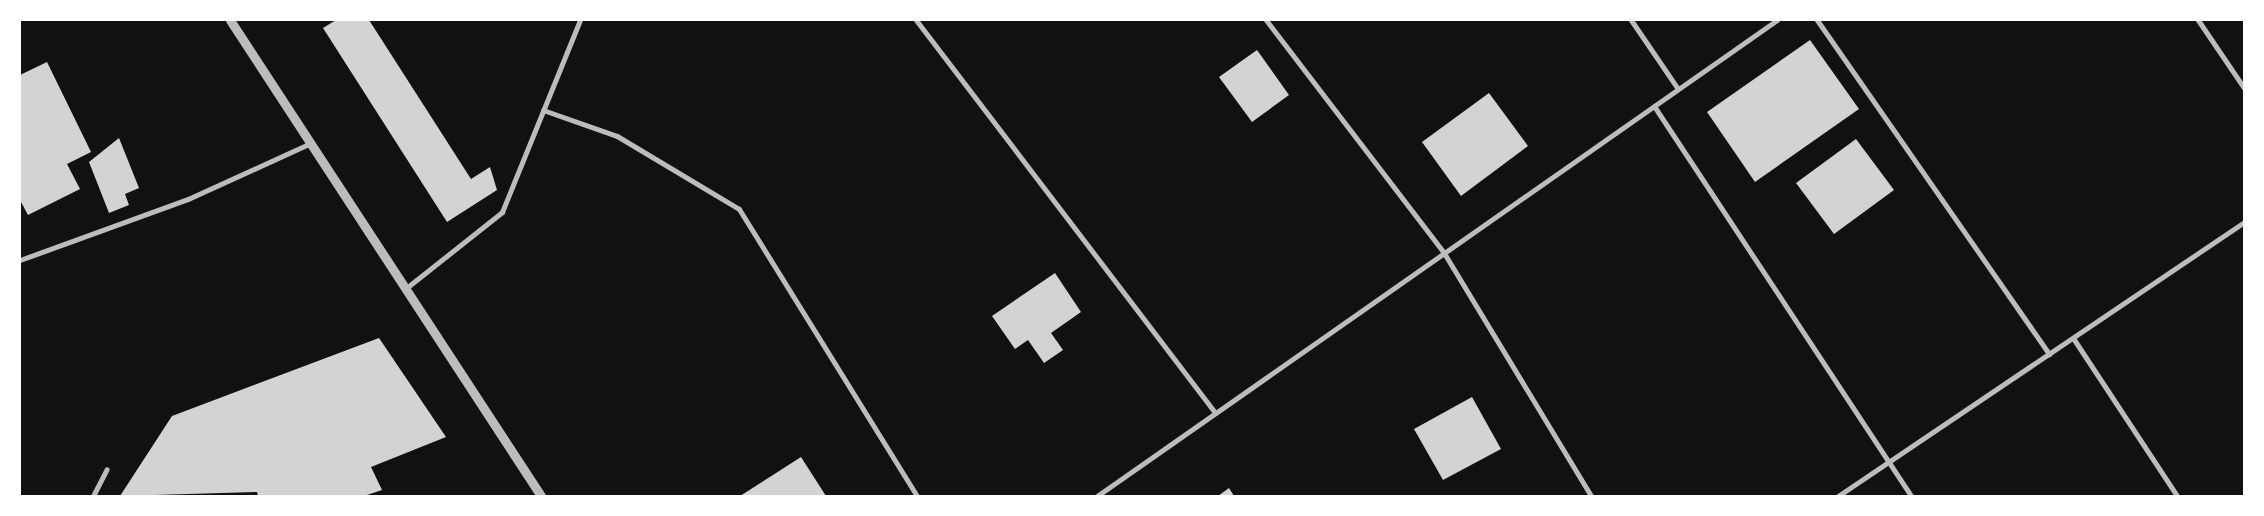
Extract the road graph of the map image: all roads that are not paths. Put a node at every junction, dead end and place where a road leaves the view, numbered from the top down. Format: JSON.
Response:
{"nodes":[{"id":1,"x":230,"y":20,"type":"edge"},
{"id":2,"x":580,"y":20,"type":"edge"},
{"id":3,"x":916,"y":20,"type":"edge"},
{"id":4,"x":1266,"y":20,"type":"edge"},
{"id":5,"x":1630,"y":20,"type":"edge"},
{"id":6,"x":1777,"y":20,"type":"edge"},
{"id":7,"x":1817,"y":20,"type":"edge"},
{"id":8,"x":2198,"y":20,"type":"edge"},
{"id":9,"x":2244,"y":88,"type":"edge"},
{"id":10,"x":1678,"y":90,"type":"junction"},
{"id":11,"x":1654,"y":106,"type":"junction"},
{"id":12,"x":543,"y":110,"type":"junction"},
{"id":13,"x":311,"y":143,"type":"junction"},
{"id":14,"x":2244,"y":222,"type":"edge"},
{"id":15,"x":1444,"y":253,"type":"junction"},
{"id":16,"x":20,"y":260,"type":"edge"},
{"id":17,"x":405,"y":289,"type":"junction"},
{"id":18,"x":2073,"y":338,"type":"junction"},
{"id":19,"x":2049,"y":354,"type":"junction"},
{"id":20,"x":1215,"y":413,"type":"junction"},
{"id":21,"x":1888,"y":462,"type":"junction"},
{"id":22,"x":107,"y":469,"type":"dead end"},
{"id":23,"x":93,"y":496,"type":"edge"},
{"id":24,"x":541,"y":496,"type":"edge"},
{"id":25,"x":917,"y":496,"type":"edge"},
{"id":26,"x":1097,"y":496,"type":"edge"},
{"id":27,"x":1591,"y":496,"type":"edge"},
{"id":28,"x":1838,"y":496,"type":"edge"},
{"id":29,"x":1911,"y":496,"type":"edge"},
{"id":30,"x":2177,"y":496,"type":"edge"}],
"edges":[{"from":1,"to":13,"type":"street"},
{"from":2,"to":12,"type":"street"},
{"from":3,"to":20,"type":"street"},
{"from":4,"to":15,"type":"street"},
{"from":5,"to":10,"type":"street"},
{"from":6,"to":10,"type":"street"},
{"from":7,"to":19,"type":"street"},
{"from":8,"to":9,"type":"street"},
{"from":10,"to":11,"type":"street"},
{"from":11,"to":15,"type":"street"},
{"from":11,"to":21,"type":"street"},
{"from":12,"to":17,"type":"street"},
{"from":12,"to":25,"type":"street"},
{"from":13,"to":16,"type":"street"},
{"from":13,"to":17,"type":"street"},
{"from":14,"to":18,"type":"street"},
{"from":15,"to":20,"type":"street"},
{"from":15,"to":27,"type":"street"},
{"from":17,"to":24,"type":"street"},
{"from":18,"to":19,"type":"street"},
{"from":18,"to":30,"type":"street"},
{"from":19,"to":21,"type":"street"},
{"from":20,"to":26,"type":"street"},
{"from":21,"to":28,"type":"street"},
{"from":21,"to":29,"type":"street"},
{"from":22,"to":23,"type":"street"}]}
